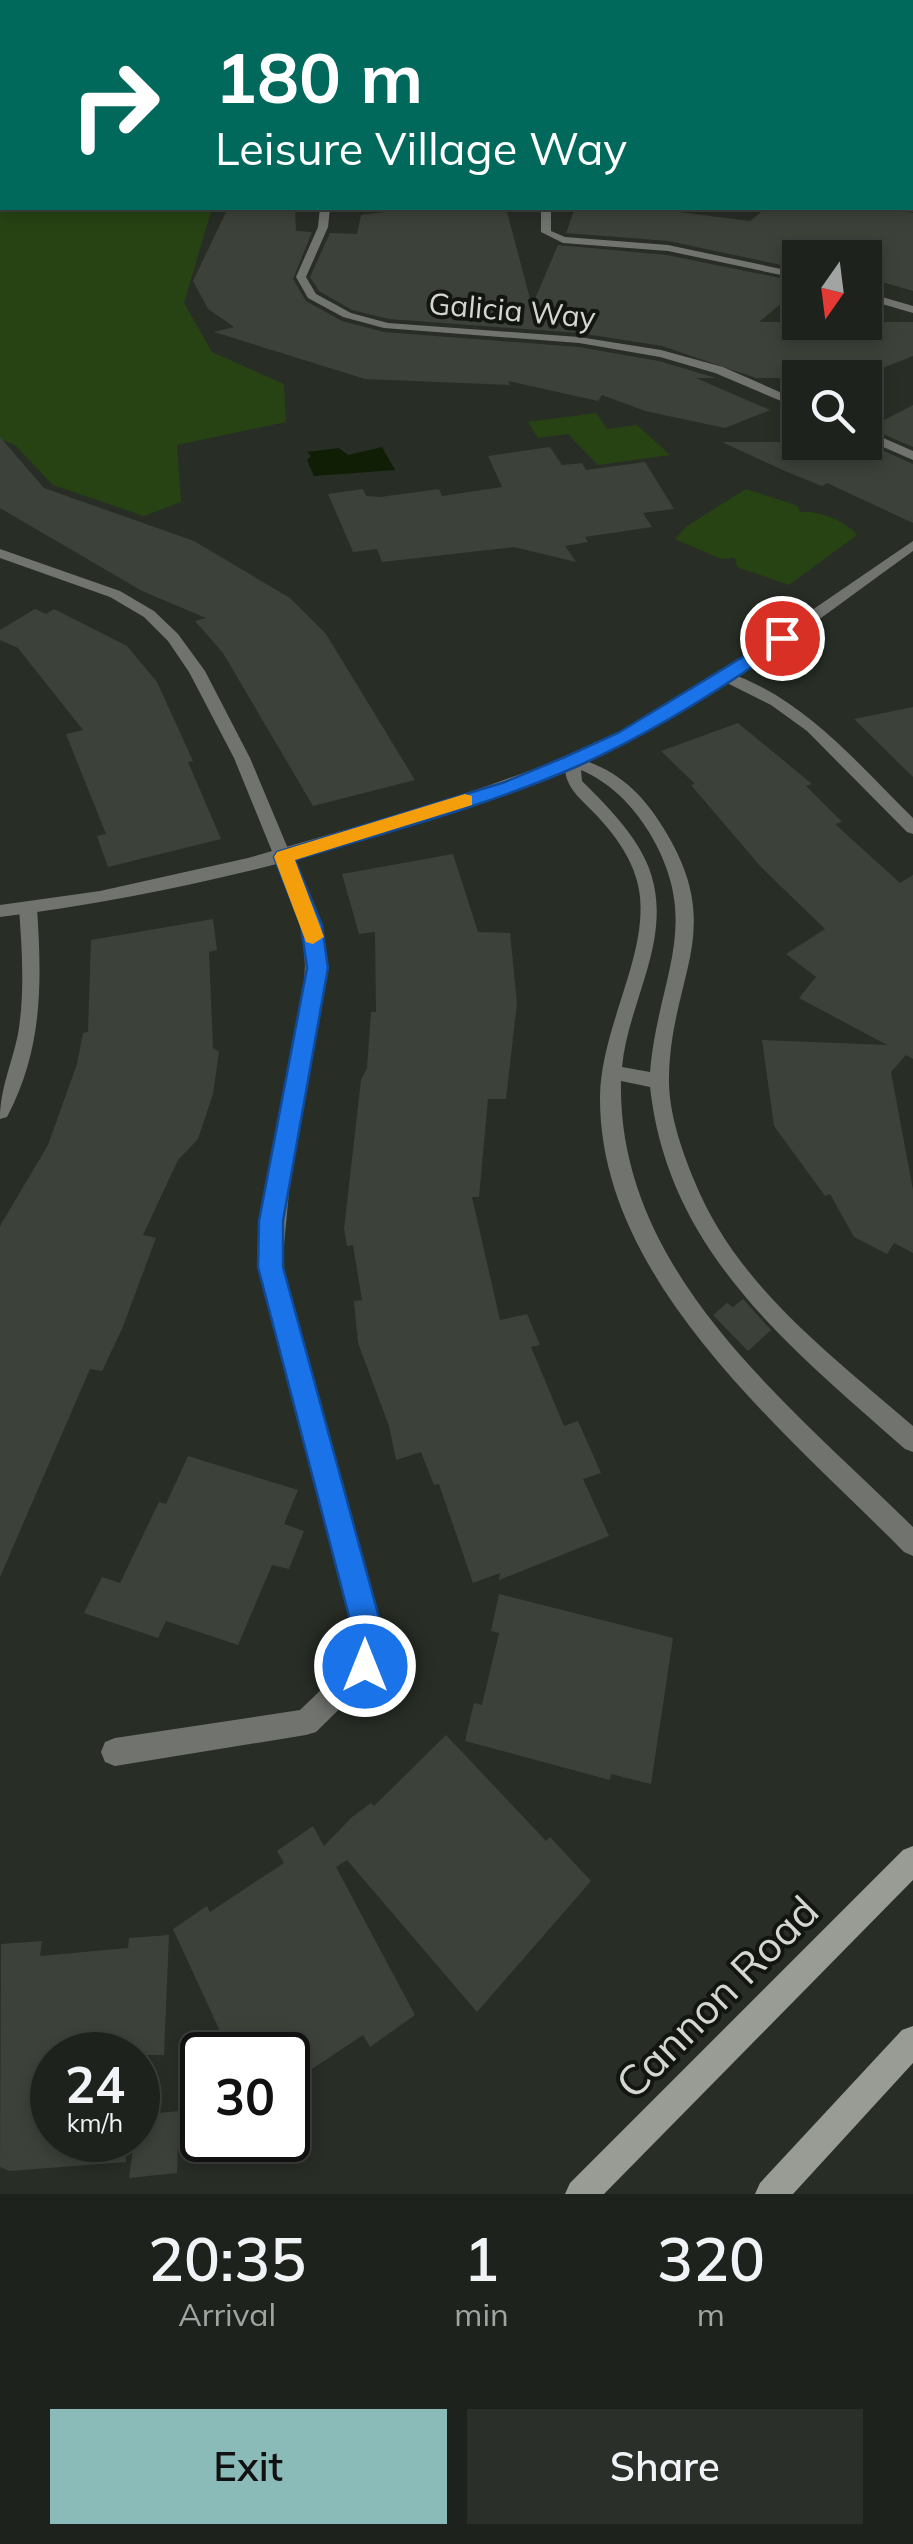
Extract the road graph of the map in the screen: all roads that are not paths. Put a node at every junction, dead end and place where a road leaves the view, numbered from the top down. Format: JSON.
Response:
{"nodes":[{"id":1,"x":326,"y":210,"type":"edge"},
{"id":2,"x":546,"y":210,"type":"edge"},
{"id":3,"x":782,"y":272,"type":"edge"},
{"id":4,"x":882,"y":300,"type":"edge"},
{"id":5,"x":913,"y":310,"type":"edge"},
{"id":6,"x":782,"y":396,"type":"edge"},
{"id":7,"x":882,"y":442,"type":"edge"},
{"id":8,"x":913,"y":456,"type":"edge"},
{"id":9,"x":913,"y":545,"type":"edge"},
{"id":10,"x":0,"y":554,"type":"edge"},
{"id":11,"x":726,"y":677,"type":"junction"},
{"id":12,"x":572,"y":762,"type":"junction"},
{"id":13,"x":913,"y":828,"type":"edge"},
{"id":14,"x":284,"y":857,"type":"junction"},
{"id":15,"x":28,"y":908,"type":"junction"},
{"id":16,"x":0,"y":911,"type":"edge"},
{"id":17,"x":611,"y":1072,"type":"junction"},
{"id":18,"x":659,"y":1081,"type":"junction"},
{"id":19,"x":0,"y":1111,"type":"edge"},
{"id":20,"x":913,"y":1441,"type":"edge"},
{"id":21,"x":913,"y":1544,"type":"edge"},
{"id":22,"x":115,"y":1752,"type":"dead end"},
{"id":23,"x":913,"y":1860,"type":"edge"},
{"id":24,"x":913,"y":2042,"type":"edge"},
{"id":25,"x":580,"y":2194,"type":"edge"},
{"id":26,"x":771,"y":2194,"type":"edge"}],
"edges":[{"from":1,"to":6,"type":"street","name":"Galicia Way"},
{"from":2,"to":3,"type":"street"},
{"from":4,"to":5,"type":"street"},
{"from":7,"to":8,"type":"street"},
{"from":9,"to":11,"type":"street"},
{"from":10,"to":14,"type":"street"},
{"from":11,"to":12,"type":"street"},
{"from":11,"to":13,"type":"street"},
{"from":12,"to":14,"type":"street"},
{"from":12,"to":17,"type":"street"},
{"from":12,"to":18,"type":"street"},
{"from":14,"to":15,"type":"street"},
{"from":14,"to":22,"type":"street"},
{"from":15,"to":16,"type":"street"},
{"from":15,"to":19,"type":"street"},
{"from":17,"to":18,"type":"street"},
{"from":17,"to":21,"type":"street"},
{"from":18,"to":20,"type":"street"},
{"from":23,"to":25,"type":"main road","name":"Cannon Road"},
{"from":24,"to":26,"type":"main road"}]}
